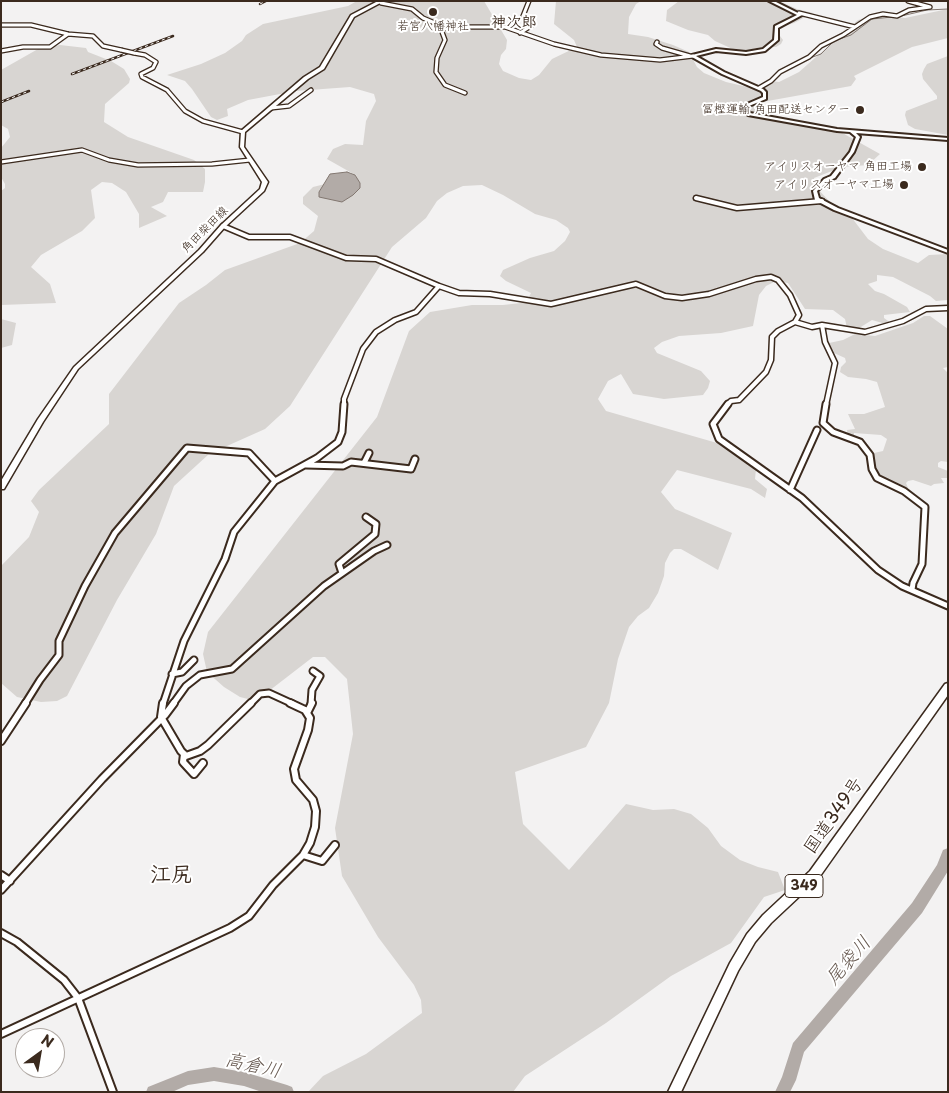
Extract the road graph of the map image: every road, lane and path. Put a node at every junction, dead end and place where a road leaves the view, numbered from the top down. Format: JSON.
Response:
{"nodes":[{"id":1,"x":528,"y":1,"type":"edge"},
{"id":2,"x":771,"y":1,"type":"edge"},
{"id":3,"x":908,"y":1,"type":"edge"},
{"id":4,"x":382,"y":2,"type":"edge"},
{"id":5,"x":799,"y":13,"type":"junction"},
{"id":6,"x":1,"y":25,"type":"edge"},
{"id":7,"x":445,"y":25,"type":"junction"},
{"id":8,"x":855,"y":27,"type":"junction"},
{"id":9,"x":520,"y":33,"type":"junction"},
{"id":10,"x":68,"y":34,"type":"junction"},
{"id":11,"x":656,"y":42,"type":"dead end"},
{"id":12,"x":1,"y":51,"type":"edge"},
{"id":13,"x":693,"y":56,"type":"junction"},
{"id":14,"x":758,"y":88,"type":"junction"},
{"id":15,"x":311,"y":90,"type":"dead end"},
{"id":16,"x":464,"y":94,"type":"dead end"},
{"id":17,"x":271,"y":108,"type":"junction"},
{"id":18,"x":243,"y":132,"type":"junction"},
{"id":19,"x":852,"y":132,"type":"junction"},
{"id":20,"x":948,"y":139,"type":"edge"},
{"id":21,"x":250,"y":160,"type":"junction"},
{"id":22,"x":1,"y":162,"type":"edge"},
{"id":23,"x":696,"y":198,"type":"dead end"},
{"id":24,"x":822,"y":201,"type":"junction"},
{"id":25,"x":223,"y":226,"type":"junction"},
{"id":26,"x":948,"y":252,"type":"edge"},
{"id":27,"x":439,"y":286,"type":"junction"},
{"id":28,"x":948,"y":308,"type":"edge"},
{"id":29,"x":795,"y":322,"type":"junction"},
{"id":30,"x":822,"y":325,"type":"junction"},
{"id":31,"x":817,"y":430,"type":"dead end"},
{"id":32,"x":369,"y":454,"type":"dead end"},
{"id":33,"x":415,"y":459,"type":"dead end"},
{"id":34,"x":364,"y":463,"type":"junction"},
{"id":35,"x":306,"y":465,"type":"junction"},
{"id":36,"x":275,"y":481,"type":"junction"},
{"id":37,"x":1,"y":487,"type":"edge"},
{"id":38,"x":790,"y":490,"type":"junction"},
{"id":39,"x":366,"y":517,"type":"dead end"},
{"id":40,"x":387,"y":545,"type":"dead end"},
{"id":41,"x":342,"y":573,"type":"junction"},
{"id":42,"x":912,"y":590,"type":"junction"},
{"id":43,"x":948,"y":606,"type":"edge"},
{"id":44,"x":194,"y":660,"type":"dead end"},
{"id":45,"x":312,"y":671,"type":"dead end"},
{"id":46,"x":172,"y":674,"type":"junction"},
{"id":47,"x":948,"y":686,"type":"edge"},
{"id":48,"x":307,"y":713,"type":"junction"},
{"id":49,"x":161,"y":717,"type":"junction"},
{"id":50,"x":1,"y":741,"type":"edge"},
{"id":51,"x":184,"y":754,"type":"junction"},
{"id":52,"x":204,"y":763,"type":"dead end"},
{"id":53,"x":335,"y":845,"type":"dead end"},
{"id":54,"x":303,"y":855,"type":"junction"},
{"id":55,"x":1,"y":875,"type":"edge"},
{"id":56,"x":10,"y":881,"type":"junction"},
{"id":57,"x":1,"y":890,"type":"edge"},
{"id":58,"x":1,"y":933,"type":"edge"},
{"id":59,"x":78,"y":998,"type":"junction"},
{"id":60,"x":1,"y":1034,"type":"edge"},
{"id":61,"x":111,"y":1088,"type":"edge"},
{"id":62,"x":674,"y":1092,"type":"edge"}],
"edges":[{"from":1,"to":9,"type":"street"},
{"from":2,"to":5,"type":"street"},
{"from":3,"to":8,"type":"street"},
{"from":4,"to":7,"type":"street"},
{"from":4,"to":17,"type":"main road"},
{"from":5,"to":8,"type":"street"},
{"from":5,"to":13,"type":"street"},
{"from":6,"to":10,"type":"street"},
{"from":7,"to":9,"type":"street"},
{"from":7,"to":16,"type":"street"},
{"from":8,"to":14,"type":"street"},
{"from":9,"to":13,"type":"street"},
{"from":10,"to":12,"type":"street"},
{"from":10,"to":18,"type":"street","bridge":true},
{"from":11,"to":13,"type":"street"},
{"from":13,"to":14,"type":"street"},
{"from":14,"to":19,"type":"street"},
{"from":15,"to":17,"type":"street"},
{"from":17,"to":18,"type":"main road"},
{"from":18,"to":21,"type":"main road","name":"角田柴田線"},
{"from":19,"to":20,"type":"street"},
{"from":19,"to":24,"type":"street"},
{"from":21,"to":22,"type":"street"},
{"from":21,"to":25,"type":"main road","name":"角田柴田線"},
{"from":23,"to":24,"type":"street"},
{"from":24,"to":26,"type":"street"},
{"from":25,"to":27,"type":"street"},
{"from":25,"to":37,"type":"main road","name":"角田柴田線"},
{"from":27,"to":29,"type":"street"},
{"from":27,"to":35,"type":"street"},
{"from":28,"to":30,"type":"street"},
{"from":29,"to":30,"type":"street"},
{"from":29,"to":38,"type":"street"},
{"from":30,"to":42,"type":"street"},
{"from":31,"to":38,"type":"street"},
{"from":32,"to":34,"type":"street"},
{"from":33,"to":34,"type":"street"},
{"from":34,"to":35,"type":"street"},
{"from":35,"to":36,"type":"street"},
{"from":36,"to":46,"type":"street"},
{"from":36,"to":50,"type":"street"},
{"from":38,"to":42,"type":"street"},
{"from":39,"to":41,"type":"street"},
{"from":40,"to":41,"type":"street"},
{"from":41,"to":49,"type":"street"},
{"from":42,"to":43,"type":"street"},
{"from":44,"to":46,"type":"street"},
{"from":45,"to":48,"type":"street"},
{"from":46,"to":49,"type":"street"},
{"from":47,"to":62,"type":"highway","name":"国道349号","number":"349"},
{"from":48,"to":51,"type":"street"},
{"from":48,"to":54,"type":"street"},
{"from":49,"to":51,"type":"street"},
{"from":49,"to":56,"type":"street"},
{"from":51,"to":52,"type":"street"},
{"from":53,"to":54,"type":"street"},
{"from":54,"to":59,"type":"street"},
{"from":55,"to":56,"type":"street"},
{"from":56,"to":57,"type":"street"},
{"from":58,"to":59,"type":"street"},
{"from":59,"to":60,"type":"street"},
{"from":59,"to":61,"type":"street"}]}
